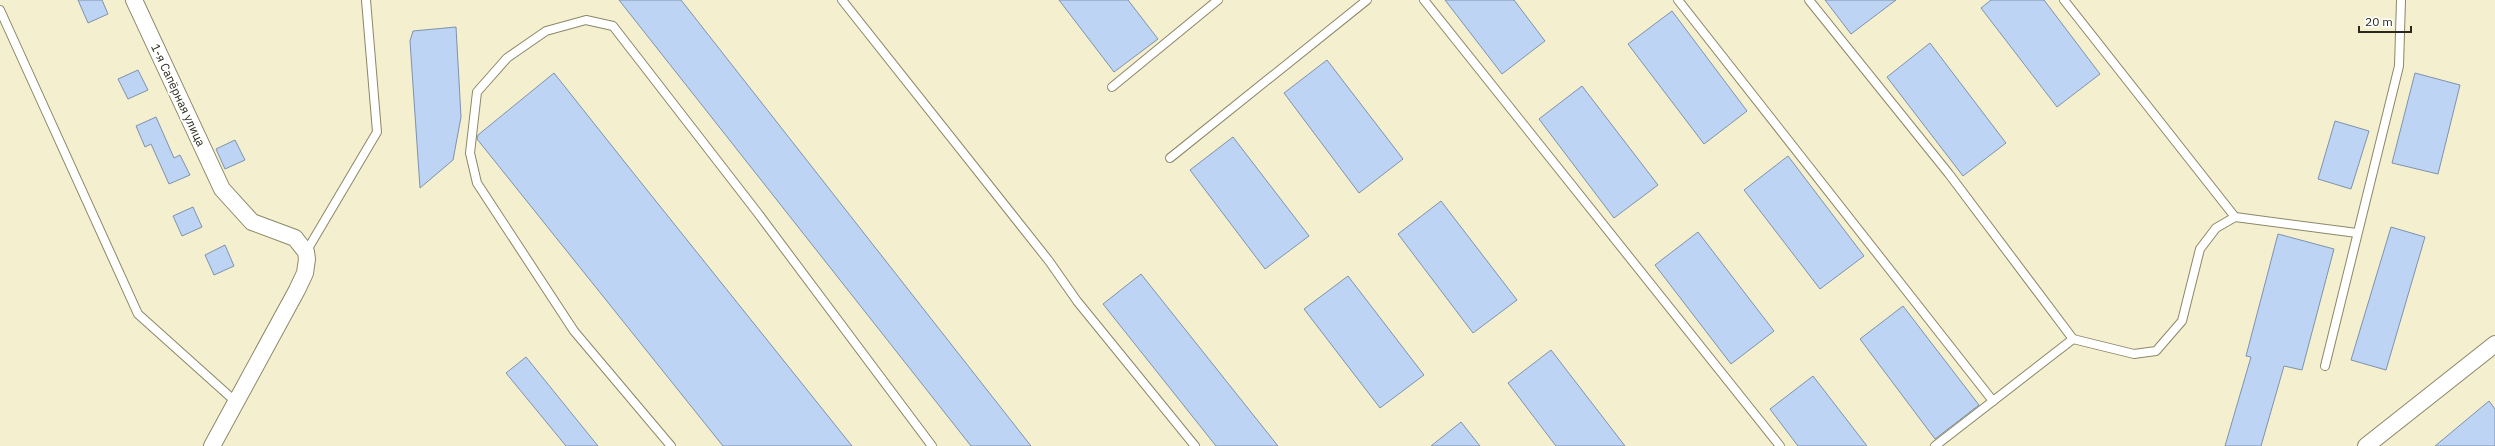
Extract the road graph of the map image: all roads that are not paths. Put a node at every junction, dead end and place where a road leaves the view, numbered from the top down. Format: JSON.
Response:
{"nodes":[{"id":1,"x":134,"y":0,"type":"edge"},
{"id":2,"x":366,"y":0,"type":"edge"},
{"id":3,"x":842,"y":0,"type":"edge"},
{"id":4,"x":1218,"y":0,"type":"edge"},
{"id":5,"x":1367,"y":0,"type":"edge"},
{"id":6,"x":1424,"y":0,"type":"edge"},
{"id":7,"x":1678,"y":0,"type":"edge"},
{"id":8,"x":1809,"y":0,"type":"edge"},
{"id":9,"x":2064,"y":0,"type":"edge"},
{"id":10,"x":2401,"y":0,"type":"edge"},
{"id":11,"x":0,"y":10,"type":"edge"},
{"id":12,"x":1112,"y":87,"type":"dead end"},
{"id":13,"x":1170,"y":158,"type":"dead end"},
{"id":14,"x":2236,"y":217,"type":"junction"},
{"id":15,"x":2357,"y":233,"type":"junction"},
{"id":16,"x":306,"y":252,"type":"junction"},
{"id":17,"x":2073,"y":339,"type":"junction"},
{"id":18,"x":2495,"y":344,"type":"edge"},
{"id":19,"x":2325,"y":366,"type":"dead end"},
{"id":20,"x":1993,"y":401,"type":"junction"},
{"id":21,"x":236,"y":402,"type":"junction"},
{"id":22,"x":212,"y":446,"type":"edge"},
{"id":23,"x":671,"y":446,"type":"edge"},
{"id":24,"x":932,"y":446,"type":"edge"},
{"id":25,"x":1195,"y":446,"type":"edge"},
{"id":26,"x":1780,"y":446,"type":"edge"},
{"id":27,"x":1935,"y":446,"type":"edge"},
{"id":28,"x":2366,"y":446,"type":"edge"}],
"edges":[{"from":1,"to":16,"type":"street","name":"1-я Сапёрная улица"},
{"from":2,"to":16,"type":"lane"},
{"from":3,"to":25,"type":"lane"},
{"from":4,"to":12,"type":"lane"},
{"from":5,"to":13,"type":"lane"},
{"from":6,"to":26,"type":"lane"},
{"from":7,"to":20,"type":"lane"},
{"from":8,"to":17,"type":"lane"},
{"from":9,"to":14,"type":"lane"},
{"from":10,"to":15,"type":"lane"},
{"from":11,"to":21,"type":"lane"},
{"from":14,"to":15,"type":"lane"},
{"from":14,"to":17,"type":"lane"},
{"from":15,"to":19,"type":"lane"},
{"from":16,"to":21,"type":"street"},
{"from":17,"to":20,"type":"lane"},
{"from":18,"to":28,"type":"street"},
{"from":20,"to":27,"type":"lane"},
{"from":21,"to":22,"type":"street"},
{"from":23,"to":24,"type":"lane"}]}
